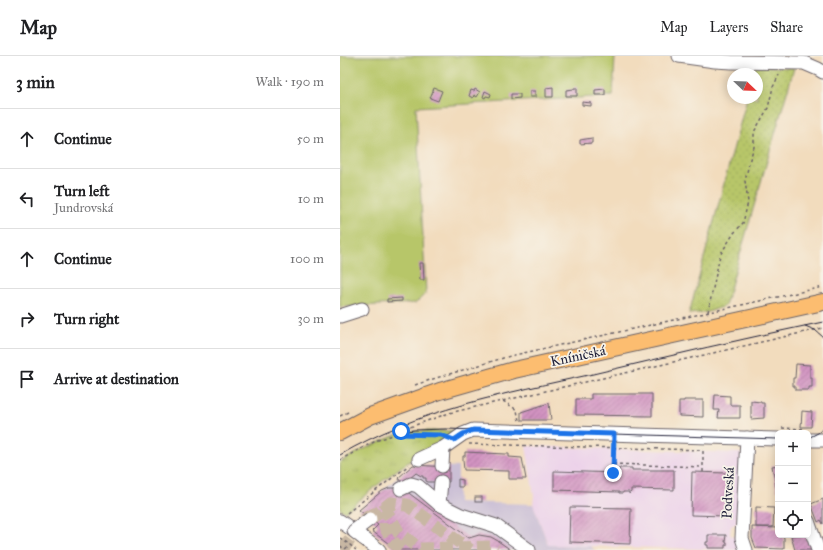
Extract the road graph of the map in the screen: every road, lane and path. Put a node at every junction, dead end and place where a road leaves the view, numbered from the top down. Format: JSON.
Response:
{"nodes":[{"id":1,"x":679,"y":56,"type":"edge"},
{"id":2,"x":785,"y":63,"type":"junction"},
{"id":3,"x":823,"y":72,"type":"edge"},
{"id":4,"x":823,"y":302,"type":"edge"},
{"id":5,"x":362,"y":309,"type":"dead end"},
{"id":6,"x":708,"y":312,"type":"dead end"},
{"id":7,"x":340,"y":316,"type":"edge"},
{"id":8,"x":823,"y":328,"type":"edge"},
{"id":9,"x":340,"y":432,"type":"edge"},
{"id":10,"x":396,"y":434,"type":"junction"},
{"id":11,"x":614,"y":434,"type":"junction"},
{"id":12,"x":747,"y":438,"type":"junction"},
{"id":13,"x":775,"y":439,"type":"edge"},
{"id":14,"x":811,"y":440,"type":"edge"},
{"id":15,"x":823,"y":440,"type":"edge"},
{"id":16,"x":460,"y":442,"type":"junction"},
{"id":17,"x":614,"y":447,"type":"junction"},
{"id":18,"x":443,"y":448,"type":"junction"},
{"id":19,"x":703,"y":450,"type":"dead end"},
{"id":20,"x":419,"y":459,"type":"dead end"},
{"id":21,"x":340,"y":460,"type":"edge"},
{"id":22,"x":613,"y":464,"type":"junction"},
{"id":23,"x":442,"y":466,"type":"dead end"},
{"id":24,"x":704,"y":467,"type":"dead end"},
{"id":25,"x":613,"y":473,"type":"dead end"},
{"id":26,"x":441,"y":482,"type":"dead end"},
{"id":27,"x":401,"y":489,"type":"dead end"},
{"id":28,"x":439,"y":504,"type":"junction"},
{"id":29,"x":351,"y":514,"type":"dead end"},
{"id":30,"x":343,"y":517,"type":"edge"},
{"id":31,"x":370,"y":519,"type":"tunnel mouth"},
{"id":32,"x":811,"y":530,"type":"edge"},
{"id":33,"x":358,"y":535,"type":"junction"},
{"id":34,"x":340,"y":538,"type":"edge"},
{"id":35,"x":340,"y":546,"type":"edge"},
{"id":36,"x":350,"y":546,"type":"junction"},
{"id":37,"x":356,"y":550,"type":"edge"},
{"id":38,"x":379,"y":550,"type":"edge"},
{"id":39,"x":530,"y":550,"type":"edge"},
{"id":40,"x":746,"y":550,"type":"edge"},
{"id":41,"x":818,"y":550,"type":"edge"}],
"edges":[{"from":1,"to":2,"type":"street"},
{"from":2,"to":3,"type":"street"},
{"from":2,"to":6,"type":"path"},
{"from":4,"to":9,"type":"main road","name":"Kníničská"},
{"from":5,"to":7,"type":"street"},
{"from":8,"to":10,"type":"path"},
{"from":10,"to":16,"type":"path"},
{"from":10,"to":21,"type":"path"},
{"from":11,"to":12,"type":"street"},
{"from":11,"to":16,"type":"street"},
{"from":11,"to":17,"type":"path"},
{"from":12,"to":13,"type":"street"},
{"from":12,"to":40,"type":"street","name":"Podveská"},
{"from":14,"to":15,"type":"street"},
{"from":16,"to":17,"type":"path"},
{"from":16,"to":18,"type":"street"},
{"from":17,"to":19,"type":"path"},
{"from":17,"to":22,"type":"path"},
{"from":18,"to":20,"type":"street"},
{"from":18,"to":23,"type":"street"},
{"from":22,"to":24,"type":"path"},
{"from":22,"to":25,"type":"path"},
{"from":26,"to":28,"type":"street"},
{"from":27,"to":28,"type":"street"},
{"from":28,"to":39,"type":"street"},
{"from":29,"to":30,"type":"path"},
{"from":30,"to":33,"type":"street"},
{"from":31,"to":33,"type":"street","bridge":true},
{"from":32,"to":41,"type":"street"},
{"from":33,"to":38,"type":"street"},
{"from":34,"to":36,"type":"path","bridge":true},
{"from":35,"to":36,"type":"path","bridge":true},
{"from":36,"to":37,"type":"path"}]}
